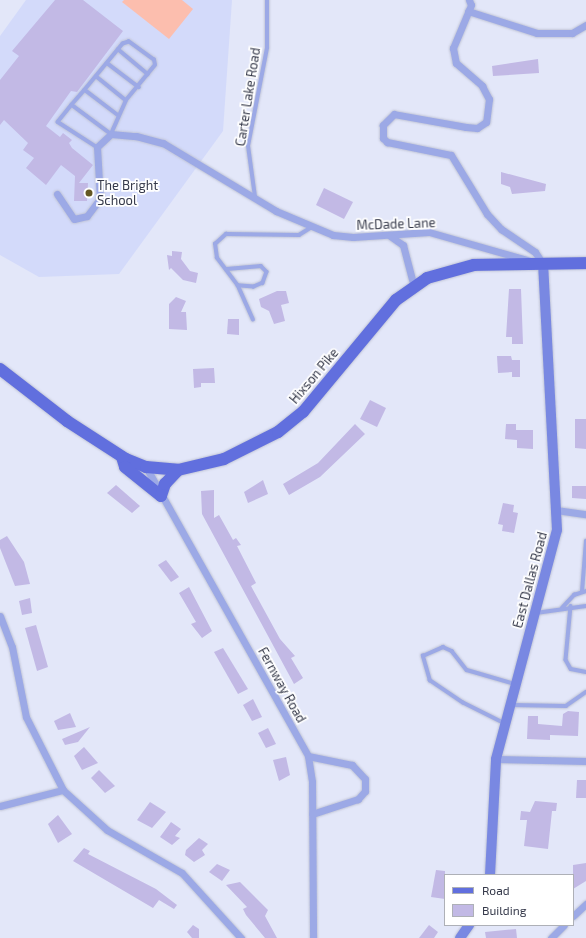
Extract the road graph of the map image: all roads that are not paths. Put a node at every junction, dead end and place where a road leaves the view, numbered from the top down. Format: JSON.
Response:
{"nodes":[{"id":1,"x":266,"y":0,"type":"edge"},
{"id":2,"x":469,"y":0,"type":"edge"},
{"id":3,"x":468,"y":11,"type":"junction"},
{"id":4,"x":586,"y":25,"type":"edge"},
{"id":5,"x":118,"y":49,"type":"junction"},
{"id":6,"x":107,"y":63,"type":"junction"},
{"id":7,"x":148,"y":74,"type":"junction"},
{"id":8,"x":96,"y":76,"type":"junction"},
{"id":9,"x":138,"y":87,"type":"junction"},
{"id":10,"x":85,"y":90,"type":"junction"},
{"id":11,"x":126,"y":100,"type":"junction"},
{"id":12,"x":72,"y":105,"type":"junction"},
{"id":13,"x":118,"y":115,"type":"junction"},
{"id":14,"x":111,"y":134,"type":"junction"},
{"id":15,"x":97,"y":147,"type":"junction"},
{"id":16,"x":57,"y":194,"type":"dead end"},
{"id":17,"x":255,"y":197,"type":"junction"},
{"id":18,"x":312,"y":227,"type":"junction"},
{"id":19,"x":388,"y":235,"type":"junction"},
{"id":20,"x":586,"y":263,"type":"edge"},
{"id":21,"x":543,"y":264,"type":"junction"},
{"id":22,"x":227,"y":269,"type":"junction"},
{"id":23,"x":238,"y":286,"type":"junction"},
{"id":24,"x":414,"y":287,"type":"junction"},
{"id":25,"x":253,"y":320,"type":"dead end"},
{"id":26,"x":0,"y":369,"type":"edge"},
{"id":27,"x":122,"y":457,"type":"junction"},
{"id":28,"x":146,"y":467,"type":"junction"},
{"id":29,"x":178,"y":470,"type":"junction"},
{"id":30,"x":161,"y":496,"type":"junction"},
{"id":31,"x":556,"y":510,"type":"junction"},
{"id":32,"x":586,"y":514,"type":"edge"},
{"id":33,"x":586,"y":541,"type":"edge"},
{"id":34,"x":584,"y":592,"type":"edge"},
{"id":35,"x":571,"y":606,"type":"junction"},
{"id":36,"x":586,"y":606,"type":"edge"},
{"id":37,"x":561,"y":609,"type":"junction"},
{"id":38,"x":535,"y":613,"type":"junction"},
{"id":39,"x":0,"y":616,"type":"edge"},
{"id":40,"x":586,"y":672,"type":"edge"},
{"id":41,"x":516,"y":684,"type":"junction"},
{"id":42,"x":586,"y":692,"type":"edge"},
{"id":43,"x":511,"y":705,"type":"junction"},
{"id":44,"x":506,"y":724,"type":"junction"},
{"id":45,"x":308,"y":756,"type":"junction"},
{"id":46,"x":496,"y":759,"type":"junction"},
{"id":47,"x":586,"y":761,"type":"edge"},
{"id":48,"x":63,"y":790,"type":"junction"},
{"id":49,"x":0,"y":806,"type":"edge"},
{"id":50,"x":312,"y":814,"type":"junction"},
{"id":51,"x":490,"y":874,"type":"edge"},
{"id":52,"x":586,"y":904,"type":"edge"},
{"id":53,"x":574,"y":915,"type":"edge"},
{"id":54,"x":468,"y":926,"type":"edge"},
{"id":55,"x":563,"y":926,"type":"edge"},
{"id":56,"x":241,"y":938,"type":"edge"},
{"id":57,"x":314,"y":938,"type":"edge"},
{"id":58,"x":460,"y":938,"type":"edge"},
{"id":59,"x":551,"y":938,"type":"edge"}],
"edges":[{"from":1,"to":17,"type":"lane","name":"Carter Lake Road"},
{"from":2,"to":3,"type":"street"},
{"from":3,"to":4,"type":"street"},
{"from":3,"to":21,"type":"street"},
{"from":5,"to":6,"type":"lane"},
{"from":5,"to":7,"type":"lane"},
{"from":5,"to":7,"type":"lane"},
{"from":6,"to":8,"type":"lane"},
{"from":6,"to":9,"type":"lane"},
{"from":7,"to":9,"type":"lane"},
{"from":8,"to":10,"type":"lane"},
{"from":8,"to":11,"type":"lane"},
{"from":9,"to":11,"type":"lane"},
{"from":10,"to":12,"type":"lane"},
{"from":10,"to":13,"type":"lane"},
{"from":11,"to":13,"type":"lane"},
{"from":12,"to":14,"type":"lane"},
{"from":12,"to":15,"type":"lane"},
{"from":13,"to":14,"type":"lane"},
{"from":14,"to":15,"type":"street"},
{"from":14,"to":17,"type":"street","name":"McDade Lane"},
{"from":15,"to":16,"type":"street"},
{"from":17,"to":18,"type":"street","name":"McDade Lane"},
{"from":18,"to":19,"type":"street","name":"McDade Lane"},
{"from":18,"to":22,"type":"lane"},
{"from":19,"to":21,"type":"street","name":"McDade Lane"},
{"from":19,"to":24,"type":"street"},
{"from":20,"to":21,"type":"main road","name":"Hixson Pike"},
{"from":21,"to":24,"type":"main road","name":"Hixson Pike"},
{"from":21,"to":31,"type":"street","name":"East Dallas Road"},
{"from":22,"to":23,"type":"lane"},
{"from":22,"to":23,"type":"lane"},
{"from":23,"to":25,"type":"lane"},
{"from":24,"to":29,"type":"main road","name":"Hixson Pike"},
{"from":26,"to":27,"type":"main road","name":"Hixson Pike"},
{"from":27,"to":28,"type":"main road","name":"Hixson Pike"},
{"from":27,"to":30,"type":"main road"},
{"from":28,"to":29,"type":"main road","name":"Hixson Pike"},
{"from":28,"to":30,"type":"street","name":"Fernway Road"},
{"from":29,"to":30,"type":"main road"},
{"from":30,"to":45,"type":"street","name":"Fernway Road"},
{"from":31,"to":32,"type":"street"},
{"from":31,"to":38,"type":"street","name":"East Dallas Road"},
{"from":33,"to":34,"type":"lane"},
{"from":34,"to":37,"type":"lane"},
{"from":35,"to":36,"type":"lane"},
{"from":35,"to":37,"type":"lane"},
{"from":35,"to":40,"type":"lane"},
{"from":37,"to":38,"type":"lane"},
{"from":38,"to":41,"type":"street","name":"East Dallas Road"},
{"from":39,"to":48,"type":"street"},
{"from":41,"to":43,"type":"street","name":"East Dallas Road"},
{"from":41,"to":44,"type":"lane"},
{"from":42,"to":43,"type":"lane"},
{"from":43,"to":44,"type":"street","name":"East Dallas Road"},
{"from":44,"to":46,"type":"street","name":"East Dallas Road"},
{"from":45,"to":50,"type":"street","name":"Fernway Road"},
{"from":45,"to":50,"type":"street"},
{"from":46,"to":47,"type":"street"},
{"from":46,"to":51,"type":"street","name":"East Dallas Road"},
{"from":48,"to":49,"type":"street"},
{"from":48,"to":56,"type":"street"},
{"from":50,"to":57,"type":"street","name":"Fernway Road"},
{"from":52,"to":53,"type":"street"},
{"from":54,"to":58,"type":"street"},
{"from":55,"to":59,"type":"street"}]}
